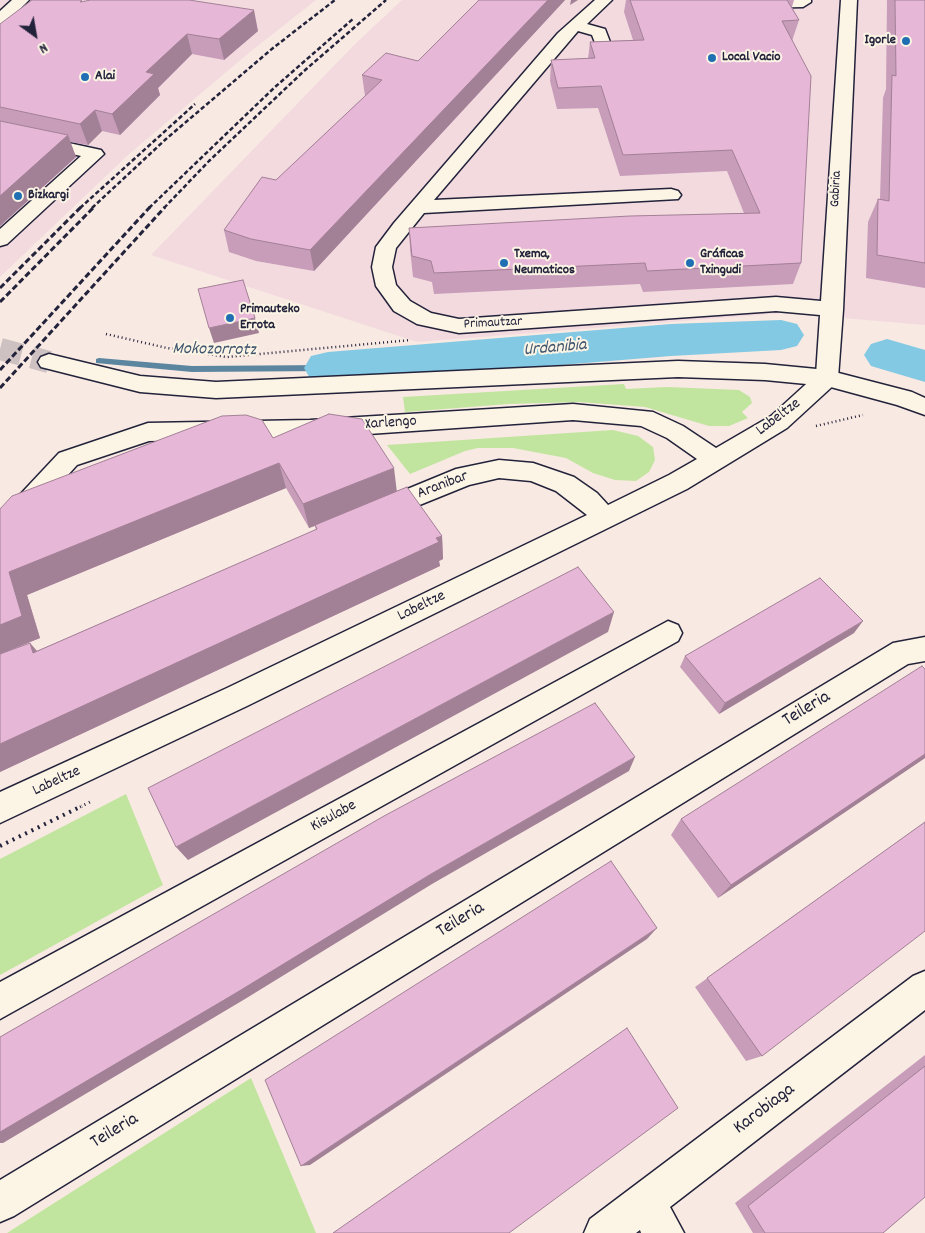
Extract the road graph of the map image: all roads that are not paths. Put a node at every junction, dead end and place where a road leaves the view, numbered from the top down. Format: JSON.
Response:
{"nodes":[{"id":1,"x":21,"y":0,"type":"edge"},
{"id":2,"x":803,"y":0,"type":"edge"},
{"id":3,"x":849,"y":0,"type":"edge"},
{"id":4,"x":744,"y":3,"type":"edge"},
{"id":5,"x":606,"y":4,"type":"edge"},
{"id":6,"x":0,"y":20,"type":"edge"},
{"id":7,"x":576,"y":26,"type":"junction"},
{"id":8,"x":607,"y":55,"type":"edge"},
{"id":9,"x":0,"y":133,"type":"edge"},
{"id":10,"x":671,"y":195,"type":"dead end"},
{"id":11,"x":418,"y":207,"type":"junction"},
{"id":12,"x":0,"y":240,"type":"edge"},
{"id":13,"x":832,"y":310,"type":"junction"},
{"id":14,"x":49,"y":362,"type":"tunnel mouth"},
{"id":15,"x":827,"y":378,"type":"junction"},
{"id":16,"x":925,"y":407,"type":"edge"},
{"id":17,"x":716,"y":460,"type":"junction"},
{"id":18,"x":606,"y":518,"type":"junction"},
{"id":19,"x":356,"y":521,"type":"edge"},
{"id":20,"x":0,"y":533,"type":"edge"},
{"id":21,"x":668,"y":633,"type":"dead end"},
{"id":22,"x":925,"y":649,"type":"edge"},
{"id":23,"x":0,"y":808,"type":"edge"},
{"id":24,"x":925,"y":988,"type":"edge"},
{"id":25,"x":0,"y":1001,"type":"edge"},
{"id":26,"x":0,"y":1202,"type":"edge"},
{"id":27,"x":655,"y":1217,"type":"edge"},
{"id":28,"x":604,"y":1233,"type":"edge"}],
"edges":[{"from":1,"to":6,"type":"street"},
{"from":2,"to":4,"type":"street"},
{"from":3,"to":13,"type":"street","name":"Gabiria"},
{"from":5,"to":7,"type":"street","name":"Primautzar"},
{"from":7,"to":8,"type":"street"},
{"from":7,"to":11,"type":"street","name":"Primautzar"},
{"from":9,"to":12,"type":"street"},
{"from":10,"to":11,"type":"street"},
{"from":11,"to":13,"type":"street","name":"Primautzar"},
{"from":13,"to":15,"type":"street","name":"Gabiria"},
{"from":14,"to":15,"type":"street"},
{"from":15,"to":16,"type":"street"},
{"from":15,"to":17,"type":"street","name":"Labeltze"},
{"from":17,"to":18,"type":"street","name":"Labeltze"},
{"from":17,"to":20,"type":"street","name":"Xarlengo"},
{"from":18,"to":19,"type":"street","name":"Aranibar"},
{"from":18,"to":23,"type":"street","name":"Labeltze"},
{"from":21,"to":25,"type":"street","name":"Kisulabe"},
{"from":22,"to":26,"type":"street","name":"Teileria"},
{"from":24,"to":27,"type":"street","name":"Karobiaga"},
{"from":27,"to":28,"type":"street","name":"Karobiaga"}]}
